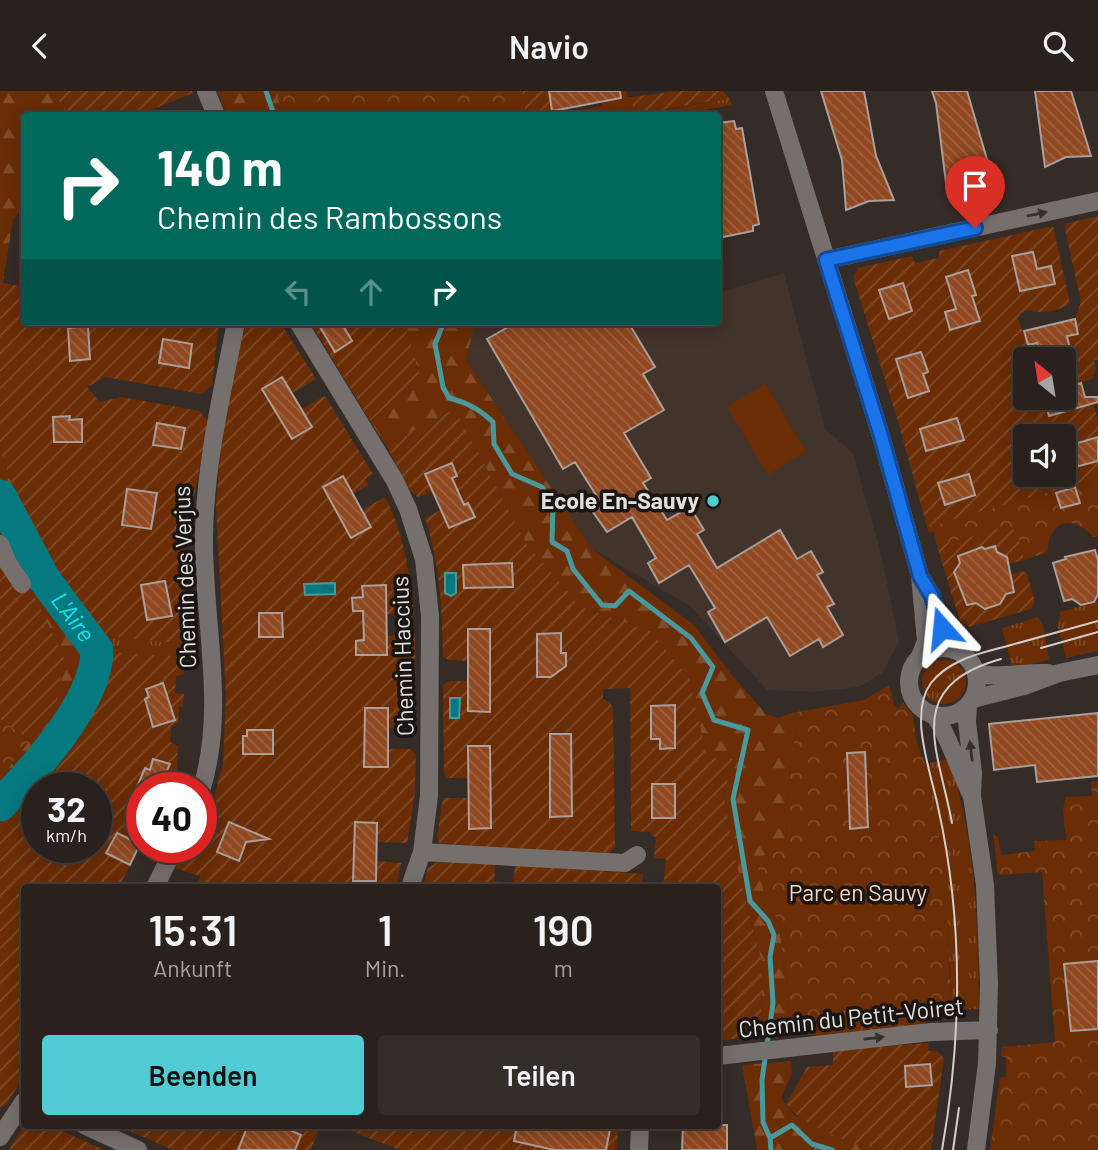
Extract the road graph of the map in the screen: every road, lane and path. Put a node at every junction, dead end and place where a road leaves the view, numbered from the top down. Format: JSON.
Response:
{"nodes":[{"id":1,"x":206,"y":91,"type":"edge"},
{"id":2,"x":774,"y":91,"type":"edge"},
{"id":3,"x":215,"y":112,"type":"edge"},
{"id":4,"x":1098,"y":201,"type":"edge"},
{"id":5,"x":826,"y":260,"type":"junction"},
{"id":6,"x":235,"y":326,"type":"edge"},
{"id":7,"x":300,"y":326,"type":"edge"},
{"id":8,"x":0,"y":544,"type":"edge"},
{"id":9,"x":920,"y":576,"type":"junction"},
{"id":10,"x":22,"y":584,"type":"dead end"},
{"id":11,"x":954,"y":650,"type":"junction"},
{"id":12,"x":920,"y":657,"type":"junction"},
{"id":13,"x":1098,"y":665,"type":"edge"},
{"id":14,"x":1059,"y":673,"type":"junction"},
{"id":15,"x":976,"y":674,"type":"junction"},
{"id":16,"x":970,"y":702,"type":"junction"},
{"id":17,"x":934,"y":714,"type":"junction"},
{"id":18,"x":205,"y":772,"type":"edge"},
{"id":19,"x":972,"y":796,"type":"junction"},
{"id":20,"x":422,"y":852,"type":"junction"},
{"id":21,"x":637,"y":855,"type":"dead end"},
{"id":22,"x":168,"y":863,"type":"edge"},
{"id":23,"x":157,"y":884,"type":"edge"},
{"id":24,"x":411,"y":884,"type":"edge"},
{"id":25,"x":989,"y":1030,"type":"junction"},
{"id":26,"x":721,"y":1056,"type":"edge"},
{"id":27,"x":21,"y":1106,"type":"edge"},
{"id":28,"x":93,"y":1129,"type":"edge"},
{"id":29,"x":640,"y":1129,"type":"edge"},
{"id":30,"x":0,"y":1137,"type":"edge"},
{"id":31,"x":138,"y":1150,"type":"edge"},
{"id":32,"x":639,"y":1150,"type":"edge"},
{"id":33,"x":976,"y":1150,"type":"edge"}],
"edges":[{"from":1,"to":3,"type":"street"},
{"from":2,"to":5,"type":"street"},
{"from":5,"to":4,"type":"street","one_way":true},
{"from":5,"to":9,"type":"street"},
{"from":6,"to":18,"type":"street","name":"Chemin des Verjus"},
{"from":7,"to":20,"type":"street","name":"Chemin Haccius"},
{"from":8,"to":10,"type":"street"},
{"from":9,"to":11,"type":"street"},
{"from":9,"to":12,"type":"street"},
{"from":11,"to":12,"type":"street"},
{"from":11,"to":15,"type":"street"},
{"from":12,"to":17,"type":"street"},
{"from":13,"to":14,"type":"street"},
{"from":14,"to":15,"type":"street"},
{"from":14,"to":16,"type":"street"},
{"from":15,"to":16,"type":"street"},
{"from":16,"to":17,"type":"street"},
{"from":19,"to":16,"type":"street","one_way":true},
{"from":17,"to":19,"type":"street"},
{"from":19,"to":25,"type":"street"},
{"from":20,"to":21,"type":"street"},
{"from":20,"to":24,"type":"street","name":"Chemin Haccius"},
{"from":22,"to":23,"type":"street"},
{"from":26,"to":25,"type":"street","name":"Chemin du Petit-Voiret","one_way":true},
{"from":25,"to":33,"type":"street"},
{"from":27,"to":30,"type":"street"},
{"from":28,"to":31,"type":"street"},
{"from":29,"to":32,"type":"street"}]}
